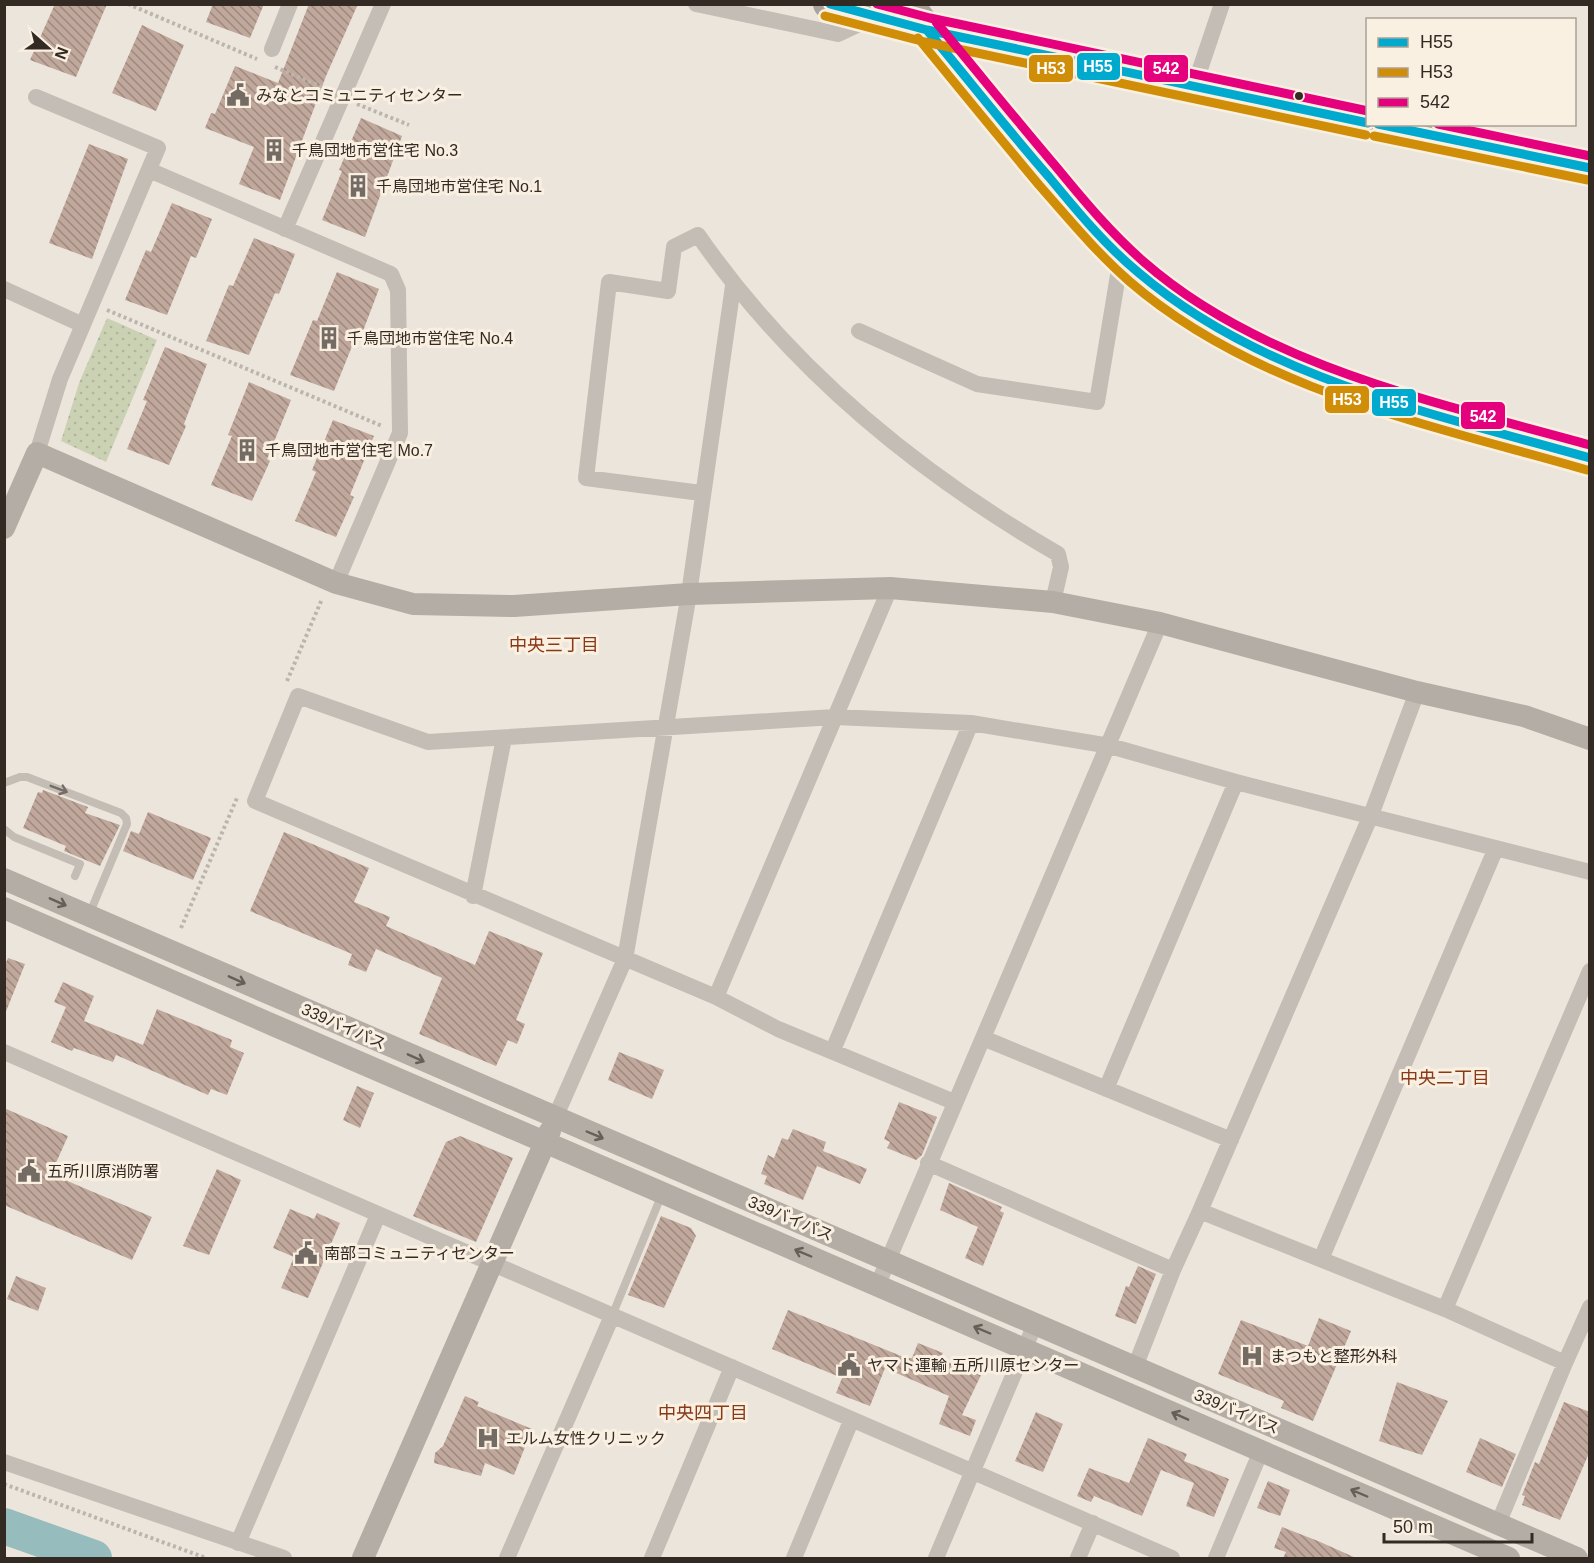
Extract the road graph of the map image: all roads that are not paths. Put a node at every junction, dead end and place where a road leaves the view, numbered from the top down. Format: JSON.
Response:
{"nodes":[{"id":1,"x":290,"y":4,"type":"edge"},
{"id":2,"x":383,"y":4,"type":"edge"},
{"id":3,"x":696,"y":4,"type":"edge"},
{"id":4,"x":828,"y":4,"type":"edge"},
{"id":5,"x":909,"y":4,"type":"edge"},
{"id":6,"x":1222,"y":4,"type":"edge"},
{"id":7,"x":868,"y":10,"type":"edge"},
{"id":8,"x":927,"y":30,"type":"junction"},
{"id":9,"x":272,"y":49,"type":"dead end"},
{"id":10,"x":1194,"y":87,"type":"junction"},
{"id":11,"x":36,"y":97,"type":"dead end"},
{"id":12,"x":1366,"y":123,"type":"edge"},
{"id":13,"x":1386,"y":126,"type":"edge"},
{"id":14,"x":1590,"y":168,"type":"edge"},
{"id":15,"x":149,"y":170,"type":"junction"},
{"id":16,"x":285,"y":230,"type":"junction"},
{"id":17,"x":1121,"y":257,"type":"junction"},
{"id":18,"x":733,"y":286,"type":"junction"},
{"id":19,"x":4,"y":289,"type":"edge"},
{"id":20,"x":83,"y":325,"type":"junction"},
{"id":21,"x":858,"y":331,"type":"dead end"},
{"id":22,"x":37,"y":453,"type":"junction"},
{"id":23,"x":1590,"y":458,"type":"edge"},
{"id":24,"x":701,"y":493,"type":"junction"},
{"id":25,"x":4,"y":528,"type":"edge"},
{"id":26,"x":336,"y":583,"type":"junction"},
{"id":27,"x":891,"y":588,"type":"junction"},
{"id":28,"x":689,"y":594,"type":"junction"},
{"id":29,"x":1053,"y":602,"type":"junction"},
{"id":30,"x":1160,"y":624,"type":"junction"},
{"id":31,"x":1417,"y":692,"type":"junction"},
{"id":32,"x":834,"y":717,"type":"junction"},
{"id":33,"x":971,"y":723,"type":"junction"},
{"id":34,"x":664,"y":726,"type":"junction"},
{"id":35,"x":504,"y":738,"type":"junction"},
{"id":36,"x":1590,"y":739,"type":"edge"},
{"id":37,"x":1110,"y":746,"type":"junction"},
{"id":38,"x":1236,"y":782,"type":"junction"},
{"id":39,"x":4,"y":783,"type":"edge"},
{"id":40,"x":1371,"y":815,"type":"junction"},
{"id":41,"x":4,"y":829,"type":"edge"},
{"id":42,"x":1496,"y":848,"type":"junction"},
{"id":43,"x":1590,"y":872,"type":"edge"},
{"id":44,"x":75,"y":876,"type":"dead end"},
{"id":45,"x":4,"y":879,"type":"edge"},
{"id":46,"x":473,"y":896,"type":"junction"},
{"id":47,"x":4,"y":908,"type":"edge"},
{"id":48,"x":89,"y":915,"type":"junction"},
{"id":49,"x":625,"y":959,"type":"junction"},
{"id":50,"x":1590,"y":971,"type":"edge"},
{"id":51,"x":716,"y":997,"type":"junction"},
{"id":52,"x":983,"y":1038,"type":"junction"},
{"id":53,"x":832,"y":1050,"type":"junction"},
{"id":54,"x":4,"y":1052,"type":"edge"},
{"id":55,"x":1106,"y":1089,"type":"junction"},
{"id":56,"x":954,"y":1101,"type":"junction"},
{"id":57,"x":555,"y":1118,"type":"junction"},
{"id":58,"x":1231,"y":1140,"type":"junction"},
{"id":59,"x":544,"y":1144,"type":"junction"},
{"id":60,"x":928,"y":1163,"type":"junction"},
{"id":61,"x":662,"y":1193,"type":"junction"},
{"id":62,"x":1200,"y":1211,"type":"junction"},
{"id":63,"x":378,"y":1215,"type":"junction"},
{"id":64,"x":1321,"y":1259,"type":"junction"},
{"id":65,"x":888,"y":1260,"type":"junction"},
{"id":66,"x":493,"y":1264,"type":"junction"},
{"id":67,"x":1173,"y":1270,"type":"junction"},
{"id":68,"x":878,"y":1284,"type":"junction"},
{"id":69,"x":1590,"y":1307,"type":"edge"},
{"id":70,"x":1445,"y":1309,"type":"junction"},
{"id":71,"x":612,"y":1316,"type":"junction"},
{"id":72,"x":1035,"y":1324,"type":"junction"},
{"id":73,"x":1026,"y":1348,"type":"junction"},
{"id":74,"x":1564,"y":1363,"type":"junction"},
{"id":75,"x":732,"y":1367,"type":"junction"},
{"id":76,"x":1135,"y":1367,"type":"junction"},
{"id":77,"x":851,"y":1421,"type":"junction"},
{"id":78,"x":1262,"y":1451,"type":"junction"},
{"id":79,"x":4,"y":1462,"type":"edge"},
{"id":80,"x":973,"y":1473,"type":"junction"},
{"id":81,"x":1093,"y":1523,"type":"junction"},
{"id":82,"x":1498,"y":1524,"type":"junction"},
{"id":83,"x":238,"y":1542,"type":"junction"},
{"id":84,"x":1503,"y":1557,"type":"edge"},
{"id":85,"x":284,"y":1558,"type":"edge"},
{"id":86,"x":363,"y":1558,"type":"edge"},
{"id":87,"x":507,"y":1558,"type":"edge"},
{"id":88,"x":652,"y":1558,"type":"edge"},
{"id":89,"x":794,"y":1558,"type":"edge"},
{"id":90,"x":936,"y":1558,"type":"edge"},
{"id":91,"x":1078,"y":1558,"type":"edge"},
{"id":92,"x":1172,"y":1558,"type":"edge"},
{"id":93,"x":1216,"y":1558,"type":"edge"},
{"id":94,"x":1577,"y":1558,"type":"edge"}],
"edges":[{"from":1,"to":9,"type":"street"},
{"from":2,"to":16,"type":"street"},
{"from":3,"to":7,"type":"street"},
{"from":4,"to":7,"type":"highway"},
{"from":5,"to":8,"type":"highway"},
{"from":6,"to":10,"type":"street"},
{"from":7,"to":8,"type":"highway"},
{"from":8,"to":10,"type":"highway"},
{"from":8,"to":17,"type":"highway"},
{"from":10,"to":12,"type":"highway"},
{"from":11,"to":15,"type":"street"},
{"from":13,"to":14,"type":"highway"},
{"from":15,"to":16,"type":"street"},
{"from":15,"to":20,"type":"street"},
{"from":16,"to":26,"type":"street"},
{"from":17,"to":21,"type":"street"},
{"from":17,"to":23,"type":"highway"},
{"from":18,"to":24,"type":"street"},
{"from":18,"to":24,"type":"street"},
{"from":18,"to":29,"type":"street"},
{"from":19,"to":20,"type":"street"},
{"from":20,"to":22,"type":"street"},
{"from":22,"to":25,"type":"street"},
{"from":22,"to":26,"type":"street"},
{"from":24,"to":28,"type":"street"},
{"from":26,"to":28,"type":"street"},
{"from":27,"to":28,"type":"street"},
{"from":27,"to":29,"type":"street"},
{"from":27,"to":32,"type":"street"},
{"from":28,"to":34,"type":"street"},
{"from":29,"to":30,"type":"street"},
{"from":30,"to":31,"type":"street"},
{"from":30,"to":37,"type":"street"},
{"from":31,"to":36,"type":"street"},
{"from":31,"to":40,"type":"street"},
{"from":32,"to":33,"type":"street"},
{"from":32,"to":34,"type":"street"},
{"from":32,"to":51,"type":"street"},
{"from":33,"to":37,"type":"street"},
{"from":33,"to":53,"type":"street"},
{"from":34,"to":35,"type":"street"},
{"from":34,"to":49,"type":"street"},
{"from":35,"to":46,"type":"street"},
{"from":35,"to":46,"type":"street"},
{"from":37,"to":38,"type":"street"},
{"from":37,"to":52,"type":"street"},
{"from":38,"to":40,"type":"street"},
{"from":38,"to":55,"type":"street"},
{"from":39,"to":48,"type":"lane","one_way":true},
{"from":40,"to":42,"type":"street"},
{"from":40,"to":58,"type":"street"},
{"from":41,"to":44,"type":"lane"},
{"from":42,"to":43,"type":"street"},
{"from":42,"to":64,"type":"street"},
{"from":45,"to":48,"type":"street","name":"339バイパス","one_way":true},
{"from":46,"to":49,"type":"street"},
{"from":47,"to":59,"type":"street"},
{"from":48,"to":57,"type":"street","name":"339バイパス","one_way":true},
{"from":49,"to":51,"type":"street"},
{"from":49,"to":57,"type":"street"},
{"from":50,"to":70,"type":"street"},
{"from":51,"to":53,"type":"street"},
{"from":52,"to":55,"type":"street"},
{"from":52,"to":56,"type":"street"},
{"from":53,"to":56,"type":"street"},
{"from":54,"to":63,"type":"street"},
{"from":55,"to":58,"type":"street"},
{"from":56,"to":60,"type":"street"},
{"from":57,"to":59,"type":"street"},
{"from":57,"to":65,"type":"street","name":"339バイパス","one_way":true},
{"from":58,"to":62,"type":"street"},
{"from":59,"to":61,"type":"street"},
{"from":59,"to":66,"type":"street"},
{"from":60,"to":65,"type":"street"},
{"from":60,"to":67,"type":"street"},
{"from":68,"to":61,"type":"street","one_way":true},
{"from":61,"to":71,"type":"lane"},
{"from":62,"to":64,"type":"street"},
{"from":62,"to":67,"type":"street"},
{"from":63,"to":66,"type":"street"},
{"from":63,"to":83,"type":"street"},
{"from":64,"to":70,"type":"street"},
{"from":65,"to":68,"type":"street"},
{"from":65,"to":72,"type":"street","name":"339バイパス"},
{"from":66,"to":71,"type":"street"},
{"from":66,"to":86,"type":"street"},
{"from":67,"to":76,"type":"street"},
{"from":73,"to":68,"type":"street","one_way":true},
{"from":69,"to":74,"type":"street"},
{"from":70,"to":74,"type":"street"},
{"from":71,"to":75,"type":"street"},
{"from":71,"to":87,"type":"street"},
{"from":72,"to":73,"type":"street"},
{"from":72,"to":76,"type":"street","name":"339バイパス"},
{"from":78,"to":73,"type":"street","one_way":true},
{"from":73,"to":80,"type":"street"},
{"from":74,"to":82,"type":"street"},
{"from":75,"to":77,"type":"street"},
{"from":75,"to":88,"type":"street"},
{"from":76,"to":82,"type":"street","name":"339バイパス"},
{"from":77,"to":80,"type":"street"},
{"from":77,"to":89,"type":"street"},
{"from":84,"to":78,"type":"street","one_way":true},
{"from":78,"to":93,"type":"street"},
{"from":79,"to":83,"type":"street"},
{"from":80,"to":81,"type":"street"},
{"from":80,"to":90,"type":"street"},
{"from":81,"to":91,"type":"street"},
{"from":81,"to":92,"type":"street"},
{"from":82,"to":94,"type":"street","name":"339バイパス"},
{"from":83,"to":85,"type":"street"}]}
